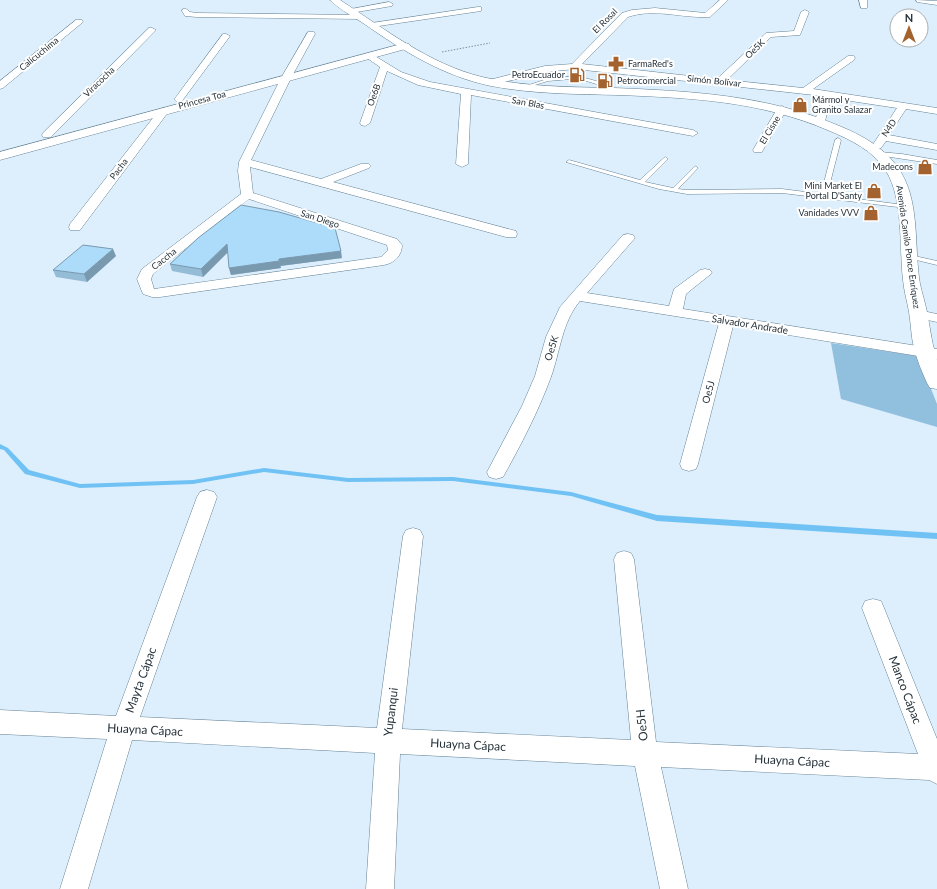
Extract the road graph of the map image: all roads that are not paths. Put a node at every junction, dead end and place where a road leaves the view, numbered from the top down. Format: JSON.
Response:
{"nodes":[{"id":1,"x":334,"y":0,"type":"edge"},
{"id":2,"x":724,"y":0,"type":"edge"},
{"id":3,"x":920,"y":0,"type":"edge"},
{"id":4,"x":937,"y":3,"type":"edge"},
{"id":5,"x":389,"y":4,"type":"dead end"},
{"id":6,"x":478,"y":9,"type":"dead end"},
{"id":7,"x":186,"y":11,"type":"dead end"},
{"id":8,"x":351,"y":11,"type":"junction"},
{"id":9,"x":805,"y":12,"type":"dead end"},
{"id":10,"x":361,"y":17,"type":"junction"},
{"id":11,"x":79,"y":22,"type":"dead end"},
{"id":12,"x":372,"y":25,"type":"junction"},
{"id":13,"x":152,"y":30,"type":"dead end"},
{"id":14,"x":311,"y":34,"type":"dead end"},
{"id":15,"x":226,"y":36,"type":"dead end"},
{"id":16,"x":400,"y":44,"type":"junction"},
{"id":17,"x":370,"y":56,"type":"junction"},
{"id":18,"x":851,"y":58,"type":"dead end"},
{"id":19,"x":575,"y":66,"type":"junction"},
{"id":20,"x":384,"y":67,"type":"junction"},
{"id":21,"x":606,"y":69,"type":"junction"},
{"id":22,"x":289,"y":73,"type":"junction"},
{"id":23,"x":569,"y":78,"type":"dead end"},
{"id":24,"x":596,"y":78,"type":"junction"},
{"id":25,"x":585,"y":79,"type":"dead end"},
{"id":26,"x":492,"y":82,"type":"junction"},
{"id":27,"x":720,"y":82,"type":"junction"},
{"id":28,"x":0,"y":86,"type":"edge"},
{"id":29,"x":525,"y":87,"type":"junction"},
{"id":30,"x":805,"y":91,"type":"junction"},
{"id":31,"x":466,"y":92,"type":"junction"},
{"id":32,"x":617,"y":92,"type":"junction"},
{"id":33,"x":827,"y":94,"type":"junction"},
{"id":34,"x":179,"y":99,"type":"junction"},
{"id":35,"x":904,"y":105,"type":"junction"},
{"id":36,"x":782,"y":109,"type":"junction"},
{"id":37,"x":164,"y":111,"type":"junction"},
{"id":38,"x":937,"y":111,"type":"edge"},
{"id":39,"x":820,"y":122,"type":"junction"},
{"id":40,"x":365,"y":123,"type":"dead end"},
{"id":41,"x":693,"y":133,"type":"dead end"},
{"id":42,"x":47,"y":135,"type":"junction"},
{"id":43,"x":883,"y":137,"type":"junction"},
{"id":44,"x":838,"y":140,"type":"dead end"},
{"id":45,"x":937,"y":147,"type":"edge"},
{"id":46,"x":0,"y":148,"type":"edge"},
{"id":47,"x":758,"y":150,"type":"dead end"},
{"id":48,"x":877,"y":152,"type":"junction"},
{"id":49,"x":0,"y":156,"type":"edge"},
{"id":50,"x":665,"y":159,"type":"dead end"},
{"id":51,"x":245,"y":162,"type":"junction"},
{"id":52,"x":569,"y":162,"type":"dead end"},
{"id":53,"x":937,"y":162,"type":"edge"},
{"id":54,"x":462,"y":164,"type":"dead end"},
{"id":55,"x":365,"y":166,"type":"dead end"},
{"id":56,"x":696,"y":168,"type":"dead end"},
{"id":57,"x":641,"y":182,"type":"junction"},
{"id":58,"x":321,"y":183,"type":"junction"},
{"id":59,"x":674,"y":190,"type":"junction"},
{"id":60,"x":248,"y":195,"type":"junction"},
{"id":61,"x":824,"y":196,"type":"junction"},
{"id":62,"x":904,"y":207,"type":"junction"},
{"id":63,"x":75,"y":227,"type":"dead end"},
{"id":64,"x":511,"y":234,"type":"dead end"},
{"id":65,"x":628,"y":238,"type":"dead end"},
{"id":66,"x":392,"y":242,"type":"joint"},
{"id":67,"x":910,"y":257,"type":"junction"},
{"id":68,"x":937,"y":263,"type":"edge"},
{"id":69,"x":705,"y":273,"type":"dead end"},
{"id":70,"x":576,"y":296,"type":"junction"},
{"id":71,"x":675,"y":312,"type":"junction"},
{"id":72,"x":918,"y":314,"type":"junction"},
{"id":73,"x":937,"y":318,"type":"edge"},
{"id":74,"x":726,"y":320,"type":"junction"},
{"id":75,"x":931,"y":353,"type":"edge"},
{"id":76,"x":937,"y":382,"type":"edge"},
{"id":77,"x":689,"y":464,"type":"dead end"},
{"id":78,"x":496,"y":472,"type":"dead end"},
{"id":79,"x":207,"y":497,"type":"dead end"},
{"id":80,"x":413,"y":536,"type":"dead end"},
{"id":81,"x":624,"y":559,"type":"dead end"},
{"id":82,"x":873,"y":608,"type":"dead end"},
{"id":83,"x":0,"y":722,"type":"edge"},
{"id":84,"x":123,"y":729,"type":"junction"},
{"id":85,"x":388,"y":742,"type":"junction"},
{"id":86,"x":645,"y":753,"type":"junction"},
{"id":87,"x":937,"y":769,"type":"edge"},
{"id":88,"x":74,"y":889,"type":"edge"},
{"id":89,"x":380,"y":889,"type":"edge"},
{"id":90,"x":674,"y":889,"type":"edge"}],
"edges":[{"from":1,"to":8,"type":"main road","name":"Avenida Camilo Ponce Enríquez"},
{"from":2,"to":19,"type":"street","name":"El Rosal"},
{"from":3,"to":4,"type":"street"},
{"from":5,"to":8,"type":"street"},
{"from":6,"to":12,"type":"street"},
{"from":7,"to":10,"type":"street"},
{"from":8,"to":10,"type":"main road","name":"Avenida Camilo Ponce Enríquez"},
{"from":9,"to":27,"type":"street","name":"Oe5K"},
{"from":10,"to":12,"type":"main road","name":"Avenida Camilo Ponce Enríquez"},
{"from":11,"to":28,"type":"street","name":"Calicuchima"},
{"from":12,"to":16,"type":"main road","name":"Avenida Camilo Ponce Enríquez"},
{"from":13,"to":42,"type":"street","name":"Viracocha"},
{"from":14,"to":22,"type":"street"},
{"from":15,"to":34,"type":"street"},
{"from":16,"to":17,"type":"main road","name":"Princesa Toa"},
{"from":16,"to":22,"type":"main road","name":"Princesa Toa"},
{"from":16,"to":26,"type":"main road","name":"Avenida Camilo Ponce Enríquez"},
{"from":17,"to":20,"type":"street","name":"San Blas"},
{"from":17,"to":22,"type":"main road","name":"Princesa Toa"},
{"from":18,"to":30,"type":"street"},
{"from":19,"to":21,"type":"street","name":"Simón Bolívar"},
{"from":19,"to":26,"type":"street","name":"Simón Bolívar"},
{"from":20,"to":31,"type":"street","name":"San Blas"},
{"from":20,"to":40,"type":"street","name":"Oe6B"},
{"from":21,"to":24,"type":"lane"},
{"from":21,"to":27,"type":"street","name":"Simón Bolívar"},
{"from":22,"to":34,"type":"main road","name":"Princesa Toa"},
{"from":22,"to":37,"type":"main road","name":"Princesa Toa"},
{"from":22,"to":51,"type":"street"},
{"from":23,"to":29,"type":"lane"},
{"from":24,"to":25,"type":"lane"},
{"from":24,"to":32,"type":"lane"},
{"from":26,"to":29,"type":"main road","name":"Avenida Camilo Ponce Enríquez"},
{"from":27,"to":30,"type":"street","name":"Simón Bolívar"},
{"from":29,"to":32,"type":"main road","name":"Avenida Camilo Ponce Enríquez"},
{"from":30,"to":33,"type":"street","name":"Simón Bolívar"},
{"from":31,"to":41,"type":"street","name":"San Blas"},
{"from":31,"to":54,"type":"street"},
{"from":32,"to":36,"type":"main road","name":"Avenida Camilo Ponce Enríquez"},
{"from":33,"to":35,"type":"street","name":"Simón Bolívar"},
{"from":33,"to":39,"type":"street"},
{"from":34,"to":42,"type":"main road","name":"Princesa Toa"},
{"from":35,"to":38,"type":"street","name":"Simón Bolívar"},
{"from":35,"to":43,"type":"street","name":"N4D"},
{"from":36,"to":39,"type":"main road","name":"Avenida Camilo Ponce Enríquez"},
{"from":36,"to":47,"type":"street","name":"El Cisne"},
{"from":37,"to":49,"type":"main road","name":"Princesa Toa"},
{"from":37,"to":63,"type":"street","name":"Pacha"},
{"from":39,"to":48,"type":"main road","name":"Avenida Camilo Ponce Enríquez"},
{"from":42,"to":46,"type":"main road","name":"Princesa Toa"},
{"from":43,"to":45,"type":"street"},
{"from":43,"to":48,"type":"street","name":"N4D"},
{"from":44,"to":61,"type":"lane"},
{"from":48,"to":53,"type":"lane"},
{"from":48,"to":62,"type":"main road","name":"Avenida Camilo Ponce Enríquez"},
{"from":50,"to":57,"type":"lane"},
{"from":51,"to":58,"type":"street"},
{"from":51,"to":60,"type":"street"},
{"from":52,"to":57,"type":"lane"},
{"from":55,"to":58,"type":"street"},
{"from":56,"to":59,"type":"lane"},
{"from":57,"to":59,"type":"lane"},
{"from":58,"to":64,"type":"street"},
{"from":59,"to":61,"type":"lane"},
{"from":60,"to":66,"type":"street","name":"San Diego"},
{"from":60,"to":66,"type":"street","name":"Caccha"},
{"from":61,"to":62,"type":"lane"},
{"from":62,"to":67,"type":"main road","name":"Avenida Camilo Ponce Enríquez"},
{"from":65,"to":70,"type":"street","name":"Oe5K"},
{"from":67,"to":68,"type":"lane"},
{"from":67,"to":72,"type":"main road","name":"Avenida Camilo Ponce Enríquez"},
{"from":69,"to":71,"type":"street"},
{"from":70,"to":71,"type":"street","name":"Salvador Andrade"},
{"from":70,"to":78,"type":"street","name":"Oe5K"},
{"from":71,"to":74,"type":"street","name":"Salvador Andrade"},
{"from":72,"to":73,"type":"street"},
{"from":72,"to":75,"type":"main road","name":"Avenida Camilo Ponce Enríquez"},
{"from":74,"to":75,"type":"street","name":"Salvador Andrade"},
{"from":74,"to":77,"type":"street","name":"Oe5J"},
{"from":75,"to":76,"type":"main road","name":"Avenida Camilo Ponce Enríquez"},
{"from":79,"to":84,"type":"street","name":"Mayta Cápac"},
{"from":80,"to":85,"type":"street","name":"Yupanqui"},
{"from":81,"to":86,"type":"street","name":"Oe5H"},
{"from":82,"to":87,"type":"street","name":"Manco Cápac"},
{"from":83,"to":84,"type":"street","name":"Huayna Cápac"},
{"from":84,"to":85,"type":"street","name":"Huayna Cápac"},
{"from":84,"to":88,"type":"street","name":"Mayta Cápac"},
{"from":85,"to":86,"type":"street","name":"Huayna Cápac"},
{"from":85,"to":89,"type":"street","name":"Yupanqui"},
{"from":86,"to":87,"type":"street","name":"Huayna Cápac"},
{"from":86,"to":90,"type":"street","name":"Oe5H"}]}
